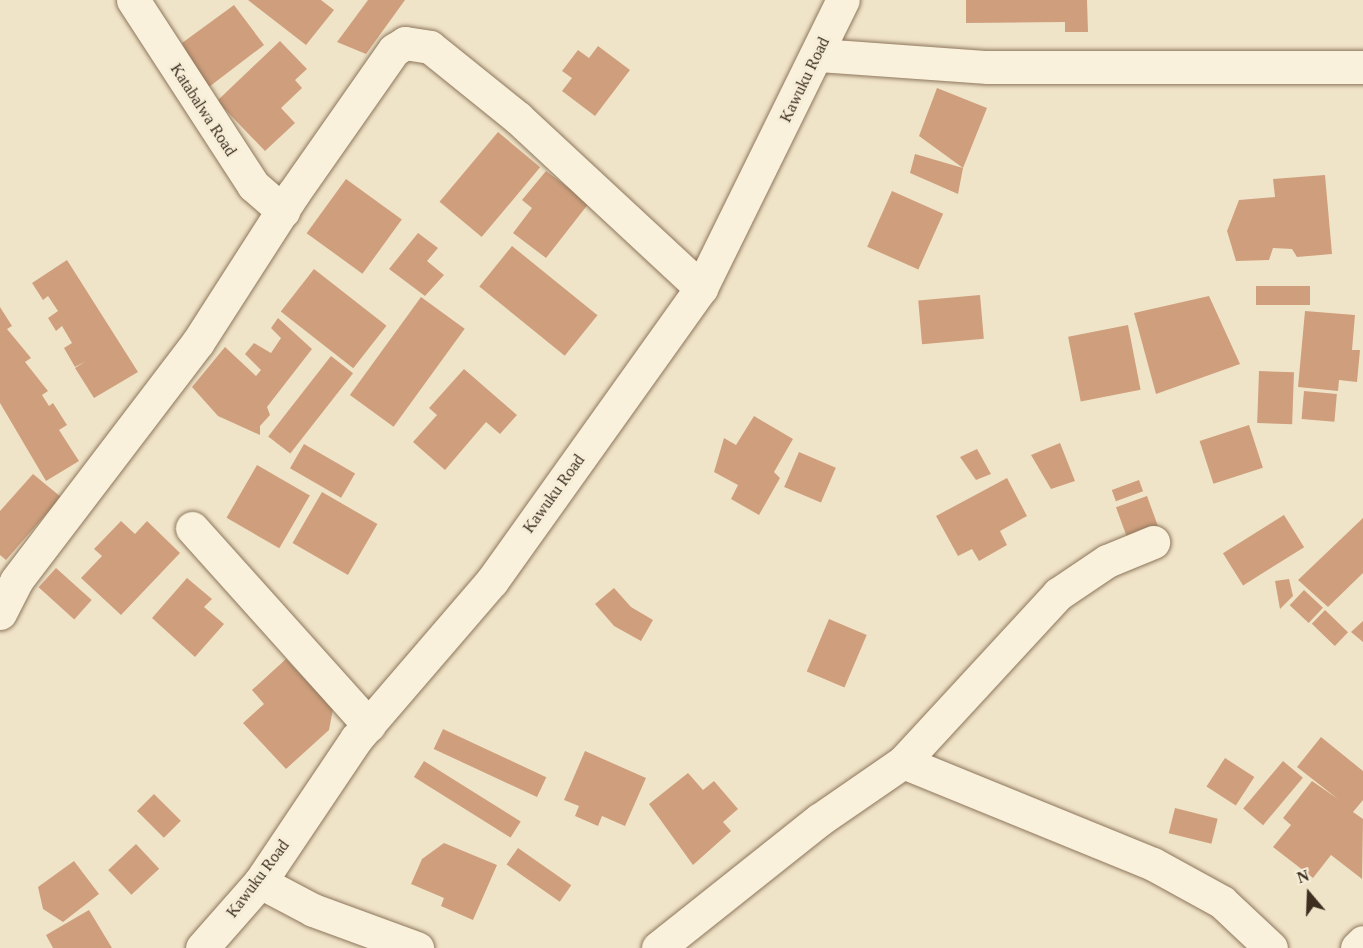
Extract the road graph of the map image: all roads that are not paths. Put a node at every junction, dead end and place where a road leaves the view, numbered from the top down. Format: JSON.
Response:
{"nodes":[{"id":1,"x":133,"y":0,"type":"edge"},
{"id":2,"x":843,"y":0,"type":"edge"},
{"id":3,"x":819,"y":55,"type":"junction"},
{"id":4,"x":1363,"y":67,"type":"edge"},
{"id":5,"x":284,"y":210,"type":"junction"},
{"id":6,"x":701,"y":288,"type":"junction"},
{"id":7,"x":192,"y":528,"type":"dead end"},
{"id":8,"x":1153,"y":542,"type":"dead end"},
{"id":9,"x":0,"y":613,"type":"edge"},
{"id":10,"x":369,"y":724,"type":"junction"},
{"id":11,"x":903,"y":762,"type":"junction"},
{"id":12,"x":260,"y":882,"type":"junction"},
{"id":13,"x":1363,"y":942,"type":"edge"},
{"id":14,"x":202,"y":948,"type":"edge"},
{"id":15,"x":417,"y":948,"type":"edge"},
{"id":16,"x":658,"y":948,"type":"edge"},
{"id":17,"x":1271,"y":948,"type":"edge"},
{"id":18,"x":1357,"y":948,"type":"edge"}],
"edges":[{"from":1,"to":5,"type":"street","name":"Katabalwa Road"},
{"from":2,"to":3,"type":"street","name":"Kawuku Road"},
{"from":3,"to":4,"type":"street"},
{"from":3,"to":6,"type":"street","name":"Kawuku Road"},
{"from":5,"to":6,"type":"street"},
{"from":5,"to":9,"type":"street"},
{"from":6,"to":10,"type":"street","name":"Kawuku Road"},
{"from":7,"to":10,"type":"street"},
{"from":8,"to":11,"type":"street"},
{"from":10,"to":12,"type":"street","name":"Kawuku Road"},
{"from":11,"to":16,"type":"street"},
{"from":11,"to":17,"type":"street"},
{"from":12,"to":14,"type":"street","name":"Kawuku Road"},
{"from":12,"to":15,"type":"street"},
{"from":13,"to":18,"type":"street"}]}
